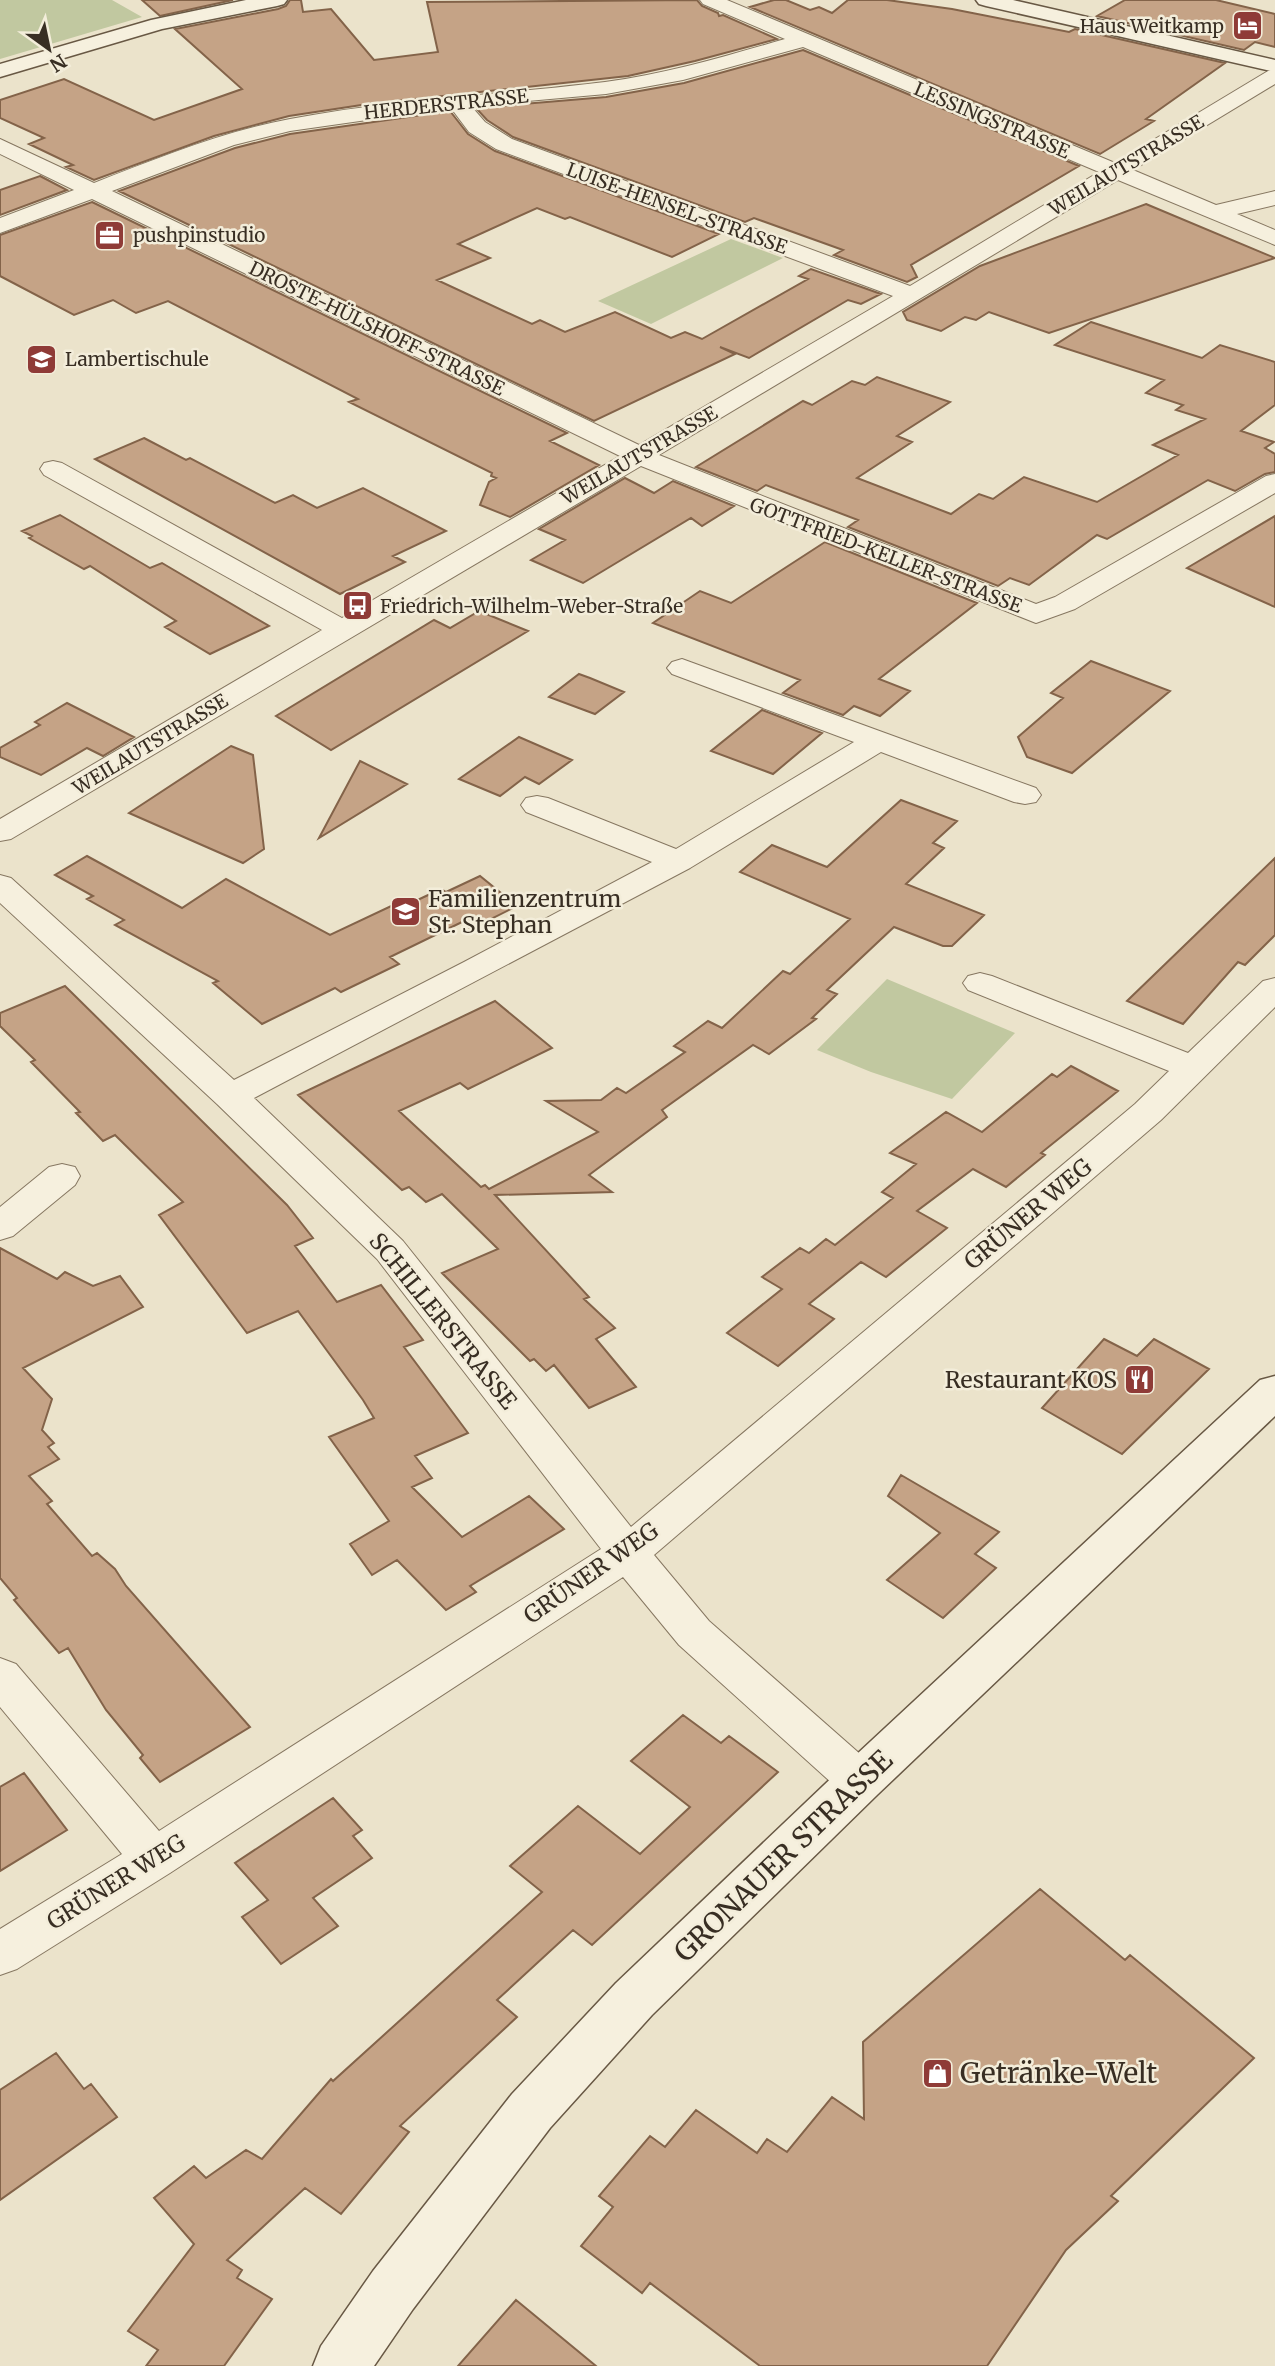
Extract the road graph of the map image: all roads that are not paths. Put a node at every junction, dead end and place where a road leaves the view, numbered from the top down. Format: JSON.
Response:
{"nodes":[{"id":1,"x":277,"y":0,"type":"edge"},
{"id":2,"x":710,"y":0,"type":"edge"},
{"id":3,"x":986,"y":0,"type":"edge"},
{"id":4,"x":804,"y":40,"type":"junction"},
{"id":5,"x":1275,"y":66,"type":"edge"},
{"id":6,"x":0,"y":71,"type":"edge"},
{"id":7,"x":1275,"y":75,"type":"edge"},
{"id":8,"x":456,"y":101,"type":"junction"},
{"id":9,"x":0,"y":146,"type":"edge"},
{"id":10,"x":1115,"y":172,"type":"junction"},
{"id":11,"x":95,"y":191,"type":"junction"},
{"id":12,"x":1275,"y":198,"type":"edge"},
{"id":13,"x":1214,"y":212,"type":"junction"},
{"id":14,"x":0,"y":226,"type":"edge"},
{"id":15,"x":1275,"y":238,"type":"edge"},
{"id":16,"x":912,"y":295,"type":"junction"},
{"id":17,"x":639,"y":455,"type":"junction"},
{"id":18,"x":53,"y":469,"type":"dead end"},
{"id":19,"x":1275,"y":482,"type":"edge"},
{"id":20,"x":342,"y":630,"type":"junction"},
{"id":21,"x":682,"y":668,"type":"dead end"},
{"id":22,"x":877,"y":741,"type":"junction"},
{"id":23,"x":1025,"y":795,"type":"dead end"},
{"id":24,"x":537,"y":805,"type":"dead end"},
{"id":25,"x":0,"y":832,"type":"edge"},
{"id":26,"x":679,"y":861,"type":"junction"},
{"id":27,"x":0,"y":885,"type":"edge"},
{"id":28,"x":981,"y":983,"type":"dead end"},
{"id":29,"x":1275,"y":988,"type":"edge"},
{"id":30,"x":1194,"y":1068,"type":"junction"},
{"id":31,"x":230,"y":1096,"type":"junction"},
{"id":32,"x":62,"y":1176,"type":"dead end"},
{"id":33,"x":0,"y":1227,"type":"edge"},
{"id":34,"x":1275,"y":1391,"type":"edge"},
{"id":35,"x":628,"y":1553,"type":"junction"},
{"id":36,"x":0,"y":1676,"type":"edge"},
{"id":37,"x":860,"y":1781,"type":"junction"},
{"id":38,"x":154,"y":1859,"type":"junction"},
{"id":39,"x":0,"y":1954,"type":"edge"},
{"id":40,"x":341,"y":2366,"type":"edge"}],
"edges":[{"from":1,"to":6,"type":"main road"},
{"from":2,"to":4,"type":"street","name":"LESSINGSTRASSE"},
{"from":3,"to":5,"type":"main road"},
{"from":4,"to":8,"type":"street","name":"HERDERSTRASSE"},
{"from":4,"to":10,"type":"street","name":"LESSINGSTRASSE"},
{"from":7,"to":10,"type":"street","name":"WEILAUTSTRASSE"},
{"from":8,"to":11,"type":"street","name":"HERDERSTRASSE"},
{"from":8,"to":16,"type":"street","name":"LUISE-HENSEL-STRASSE"},
{"from":9,"to":11,"type":"street","name":"DROSTE-HÜLSHOFF-STRASSE"},
{"from":10,"to":13,"type":"street","name":"LESSINGSTRASSE"},
{"from":10,"to":16,"type":"street","name":"WEILAUTSTRASSE"},
{"from":11,"to":14,"type":"street","name":"HERDERSTRASSE"},
{"from":11,"to":17,"type":"street","name":"DROSTE-HÜLSHOFF-STRASSE"},
{"from":12,"to":13,"type":"street"},
{"from":13,"to":15,"type":"street","name":"LESSINGSTRASSE"},
{"from":16,"to":17,"type":"street","name":"WEILAUTSTRASSE"},
{"from":17,"to":19,"type":"street","name":"GOTTFRIED-KELLER-STRASSE"},
{"from":17,"to":20,"type":"street","name":"WEILAUTSTRASSE"},
{"from":18,"to":20,"type":"street"},
{"from":20,"to":25,"type":"street","name":"WEILAUTSTRASSE"},
{"from":21,"to":22,"type":"street"},
{"from":22,"to":23,"type":"street"},
{"from":22,"to":26,"type":"street"},
{"from":24,"to":26,"type":"street"},
{"from":26,"to":31,"type":"street"},
{"from":27,"to":31,"type":"street","name":"SCHILLERSTRASSE"},
{"from":28,"to":30,"type":"street"},
{"from":29,"to":30,"type":"street","name":"GRÜNER WEG"},
{"from":30,"to":35,"type":"street","name":"GRÜNER WEG"},
{"from":31,"to":35,"type":"street","name":"SCHILLERSTRASSE"},
{"from":32,"to":33,"type":"street"},
{"from":34,"to":37,"type":"main road","name":"GRONAUER STRASSE"},
{"from":35,"to":37,"type":"street","name":"SCHILLERSTRASSE"},
{"from":35,"to":38,"type":"street","name":"GRÜNER WEG"},
{"from":36,"to":38,"type":"street"},
{"from":37,"to":40,"type":"main road","name":"GRONAUER STRASSE"},
{"from":38,"to":39,"type":"street","name":"GRÜNER WEG"}]}
